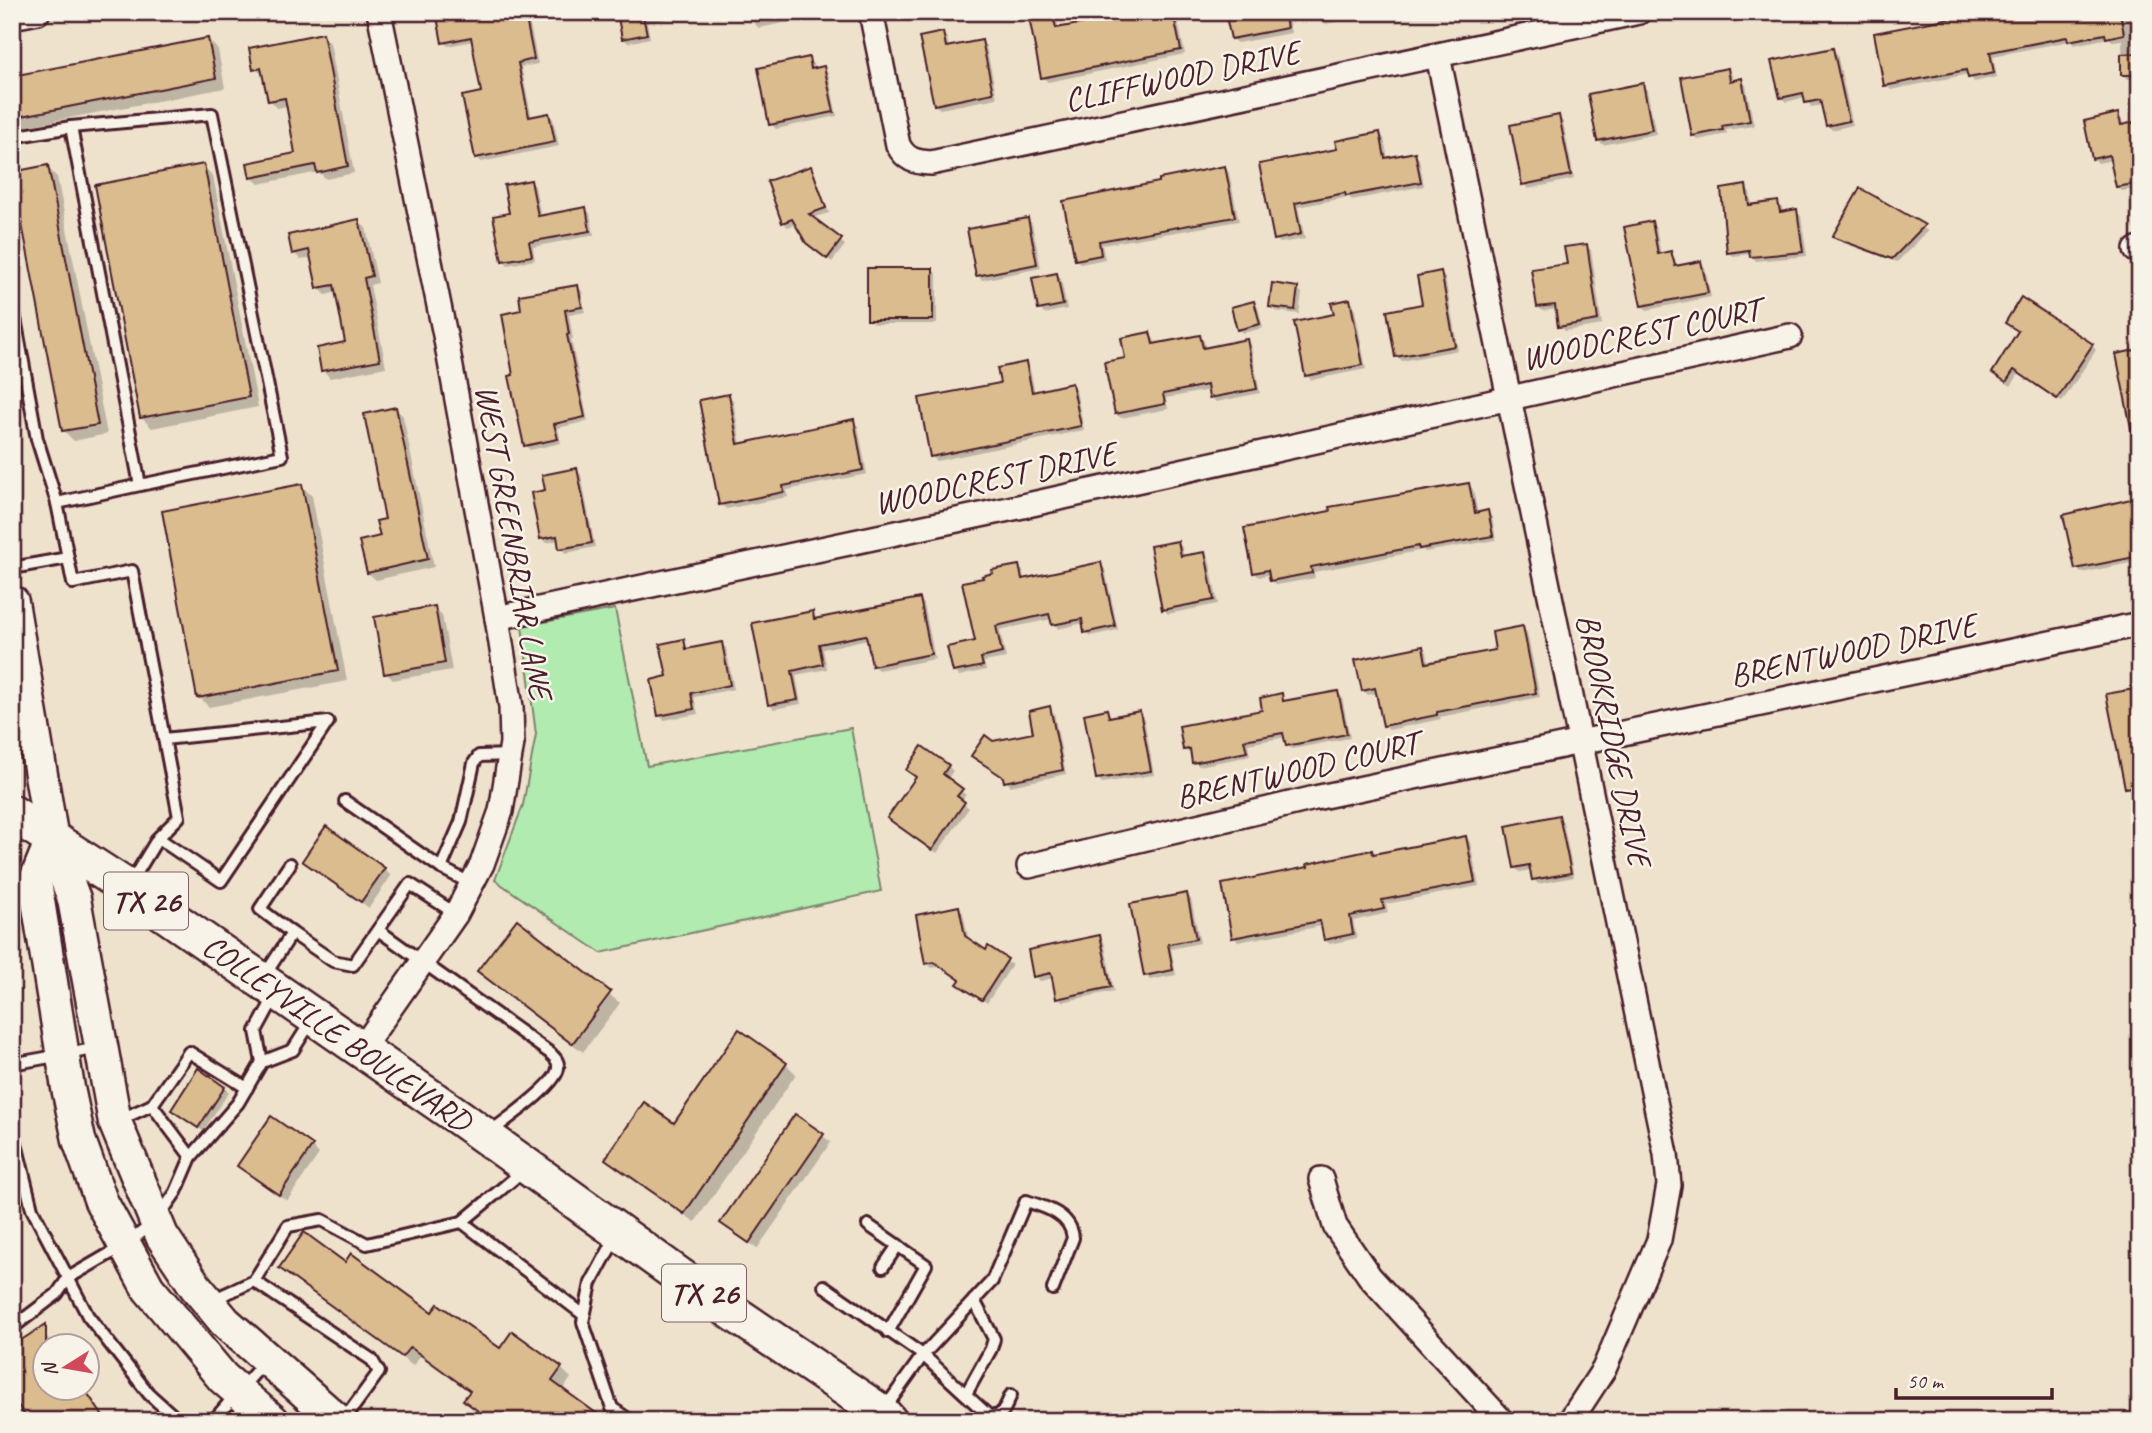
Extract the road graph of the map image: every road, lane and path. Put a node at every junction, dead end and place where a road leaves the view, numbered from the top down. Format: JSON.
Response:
{"nodes":[{"id":1,"x":38,"y":12,"type":"edge"},
{"id":2,"x":379,"y":12,"type":"edge"},
{"id":3,"x":871,"y":12,"type":"edge"},
{"id":4,"x":1639,"y":12,"type":"edge"},
{"id":5,"x":12,"y":17,"type":"edge"},
{"id":6,"x":1438,"y":56,"type":"junction"},
{"id":7,"x":71,"y":127,"type":"junction"},
{"id":8,"x":12,"y":137,"type":"edge"},
{"id":9,"x":12,"y":302,"type":"edge"},
{"id":10,"x":1790,"y":336,"type":"dead end"},
{"id":11,"x":1507,"y":397,"type":"junction"},
{"id":12,"x":140,"y":485,"type":"junction"},
{"id":13,"x":57,"y":503,"type":"junction"},
{"id":14,"x":68,"y":558,"type":"junction"},
{"id":15,"x":12,"y":568,"type":"edge"},
{"id":16,"x":12,"y":602,"type":"edge"},
{"id":17,"x":497,"y":618,"type":"junction"},
{"id":18,"x":2140,"y":624,"type":"edge"},
{"id":19,"x":164,"y":739,"type":"junction"},
{"id":20,"x":1580,"y":741,"type":"junction"},
{"id":21,"x":510,"y":755,"type":"junction"},
{"id":22,"x":345,"y":801,"type":"dead end"},
{"id":23,"x":12,"y":813,"type":"edge"},
{"id":24,"x":159,"y":838,"type":"junction"},
{"id":25,"x":52,"y":840,"type":"junction"},
{"id":26,"x":290,"y":864,"type":"dead end"},
{"id":27,"x":1029,"y":866,"type":"dead end"},
{"id":28,"x":441,"y":868,"type":"junction"},
{"id":29,"x":472,"y":884,"type":"junction"},
{"id":30,"x":128,"y":888,"type":"junction"},
{"id":31,"x":456,"y":914,"type":"junction"},
{"id":32,"x":378,"y":930,"type":"junction"},
{"id":33,"x":292,"y":933,"type":"junction"},
{"id":34,"x":421,"y":962,"type":"junction"},
{"id":35,"x":269,"y":986,"type":"junction"},
{"id":36,"x":313,"y":1017,"type":"junction"},
{"id":37,"x":101,"y":1048,"type":"junction"},
{"id":38,"x":361,"y":1050,"type":"junction"},
{"id":39,"x":63,"y":1055,"type":"junction"},
{"id":40,"x":262,"y":1062,"type":"junction"},
{"id":41,"x":12,"y":1064,"type":"edge"},
{"id":42,"x":247,"y":1088,"type":"junction"},
{"id":43,"x":152,"y":1105,"type":"junction"},
{"id":44,"x":115,"y":1122,"type":"junction"},
{"id":45,"x":12,"y":1127,"type":"edge"},
{"id":46,"x":485,"y":1136,"type":"junction"},
{"id":47,"x":191,"y":1157,"type":"junction"},
{"id":48,"x":524,"y":1165,"type":"junction"},
{"id":49,"x":1321,"y":1179,"type":"dead end"},
{"id":50,"x":155,"y":1222,"type":"junction"},
{"id":51,"x":462,"y":1222,"type":"junction"},
{"id":52,"x":867,"y":1225,"type":"dead end"},
{"id":53,"x":619,"y":1232,"type":"junction"},
{"id":54,"x":125,"y":1245,"type":"junction"},
{"id":55,"x":898,"y":1245,"type":"junction"},
{"id":56,"x":883,"y":1266,"type":"dead end"},
{"id":57,"x":68,"y":1278,"type":"junction"},
{"id":58,"x":254,"y":1281,"type":"junction"},
{"id":59,"x":824,"y":1286,"type":"dead end"},
{"id":60,"x":1053,"y":1289,"type":"dead end"},
{"id":61,"x":862,"y":1297,"type":"dead end"},
{"id":62,"x":974,"y":1300,"type":"junction"},
{"id":63,"x":208,"y":1302,"type":"junction"},
{"id":64,"x":854,"y":1307,"type":"junction"},
{"id":65,"x":584,"y":1315,"type":"junction"},
{"id":66,"x":12,"y":1328,"type":"edge"},
{"id":67,"x":887,"y":1332,"type":"junction"},
{"id":68,"x":923,"y":1355,"type":"junction"},
{"id":69,"x":266,"y":1359,"type":"junction"},
{"id":70,"x":239,"y":1392,"type":"junction"},
{"id":71,"x":966,"y":1394,"type":"junction"},
{"id":72,"x":1011,"y":1395,"type":"dead end"},
{"id":73,"x":886,"y":1417,"type":"edge"},
{"id":74,"x":180,"y":1421,"type":"edge"},
{"id":75,"x":213,"y":1421,"type":"edge"},
{"id":76,"x":273,"y":1421,"type":"edge"},
{"id":77,"x":341,"y":1421,"type":"edge"},
{"id":78,"x":631,"y":1421,"type":"edge"},
{"id":79,"x":1502,"y":1421,"type":"edge"},
{"id":80,"x":1570,"y":1421,"type":"edge"}],
"edges":[{"from":1,"to":5,"type":"street"},
{"from":2,"to":17,"type":"street","name":"WEST GREENBRIAR LANE"},
{"from":3,"to":6,"type":"street","name":"CLIFFWOOD DRIVE"},
{"from":4,"to":6,"type":"street","name":"CLIFFWOOD DRIVE"},
{"from":6,"to":11,"type":"street","name":"BROOKRIDGE DRIVE"},
{"from":7,"to":8,"type":"lane"},
{"from":7,"to":12,"type":"lane"},
{"from":7,"to":12,"type":"lane"},
{"from":9,"to":13,"type":"lane"},
{"from":10,"to":11,"type":"street","name":"WOODCREST COURT"},
{"from":11,"to":17,"type":"street","name":"WOODCREST DRIVE"},
{"from":11,"to":20,"type":"street","name":"BROOKRIDGE DRIVE"},
{"from":12,"to":13,"type":"lane"},
{"from":13,"to":14,"type":"lane"},
{"from":14,"to":15,"type":"lane"},
{"from":14,"to":19,"type":"lane"},
{"from":16,"to":25,"type":"main road"},
{"from":17,"to":21,"type":"street","name":"WEST GREENBRIAR LANE"},
{"from":18,"to":20,"type":"street","name":"BRENTWOOD DRIVE"},
{"from":19,"to":24,"type":"lane"},
{"from":19,"to":24,"type":"lane"},
{"from":20,"to":27,"type":"street","name":"BRENTWOOD COURT"},
{"from":20,"to":80,"type":"street","name":"BROOKRIDGE DRIVE"},
{"from":21,"to":28,"type":"lane"},
{"from":21,"to":29,"type":"street","name":"WEST GREENBRIAR LANE"},
{"from":22,"to":28,"type":"lane"},
{"from":23,"to":25,"type":"main road","name":"COLLEYVILLE BOULEVARD","number":"TX 26"},
{"from":24,"to":30,"type":"lane"},
{"from":25,"to":30,"type":"main road","name":"COLLEYVILLE BOULEVARD","number":"TX 26"},
{"from":25,"to":37,"type":"main road"},
{"from":25,"to":39,"type":"main road"},
{"from":26,"to":33,"type":"lane"},
{"from":28,"to":29,"type":"lane"},
{"from":29,"to":31,"type":"street","name":"WEST GREENBRIAR LANE"},
{"from":30,"to":35,"type":"main road","name":"COLLEYVILLE BOULEVARD","number":"TX 26"},
{"from":31,"to":32,"type":"lane"},
{"from":31,"to":34,"type":"street","name":"WEST GREENBRIAR LANE"},
{"from":32,"to":33,"type":"lane"},
{"from":32,"to":34,"type":"lane"},
{"from":33,"to":35,"type":"lane"},
{"from":34,"to":38,"type":"street","name":"WEST GREENBRIAR LANE"},
{"from":34,"to":46,"type":"lane"},
{"from":35,"to":36,"type":"main road","name":"COLLEYVILLE BOULEVARD","number":"TX 26"},
{"from":35,"to":40,"type":"lane"},
{"from":36,"to":38,"type":"main road","name":"COLLEYVILLE BOULEVARD","number":"TX 26"},
{"from":36,"to":40,"type":"lane"},
{"from":37,"to":39,"type":"lane"},
{"from":37,"to":44,"type":"main road"},
{"from":38,"to":46,"type":"main road","name":"COLLEYVILLE BOULEVARD","number":"TX 26"},
{"from":39,"to":41,"type":"lane"},
{"from":39,"to":54,"type":"main road"},
{"from":40,"to":42,"type":"lane"},
{"from":42,"to":43,"type":"lane"},
{"from":42,"to":47,"type":"lane"},
{"from":43,"to":44,"type":"lane"},
{"from":43,"to":47,"type":"lane"},
{"from":44,"to":50,"type":"main road"},
{"from":45,"to":57,"type":"lane"},
{"from":46,"to":48,"type":"main road","name":"COLLEYVILLE BOULEVARD","number":"TX 26"},
{"from":47,"to":50,"type":"lane"},
{"from":48,"to":51,"type":"lane"},
{"from":48,"to":53,"type":"main road","number":"TX 26"},
{"from":49,"to":79,"type":"street"},
{"from":50,"to":54,"type":"lane"},
{"from":50,"to":63,"type":"main road"},
{"from":51,"to":58,"type":"lane"},
{"from":51,"to":65,"type":"lane"},
{"from":52,"to":55,"type":"lane"},
{"from":53,"to":65,"type":"lane"},
{"from":53,"to":73,"type":"main road","number":"TX 26"},
{"from":54,"to":57,"type":"lane"},
{"from":54,"to":70,"type":"main road"},
{"from":55,"to":56,"type":"lane"},
{"from":55,"to":67,"type":"lane"},
{"from":57,"to":66,"type":"lane"},
{"from":57,"to":74,"type":"lane"},
{"from":58,"to":63,"type":"lane"},
{"from":58,"to":77,"type":"lane"},
{"from":59,"to":64,"type":"lane"},
{"from":60,"to":62,"type":"lane"},
{"from":61,"to":64,"type":"lane"},
{"from":62,"to":68,"type":"lane"},
{"from":62,"to":71,"type":"lane"},
{"from":63,"to":69,"type":"main road"},
{"from":64,"to":67,"type":"lane"},
{"from":65,"to":78,"type":"lane"},
{"from":67,"to":68,"type":"lane"},
{"from":68,"to":71,"type":"lane"},
{"from":68,"to":73,"type":"lane"},
{"from":69,"to":70,"type":"lane"},
{"from":69,"to":77,"type":"main road"},
{"from":70,"to":75,"type":"lane"},
{"from":70,"to":76,"type":"main road"},
{"from":71,"to":72,"type":"lane"}]}
